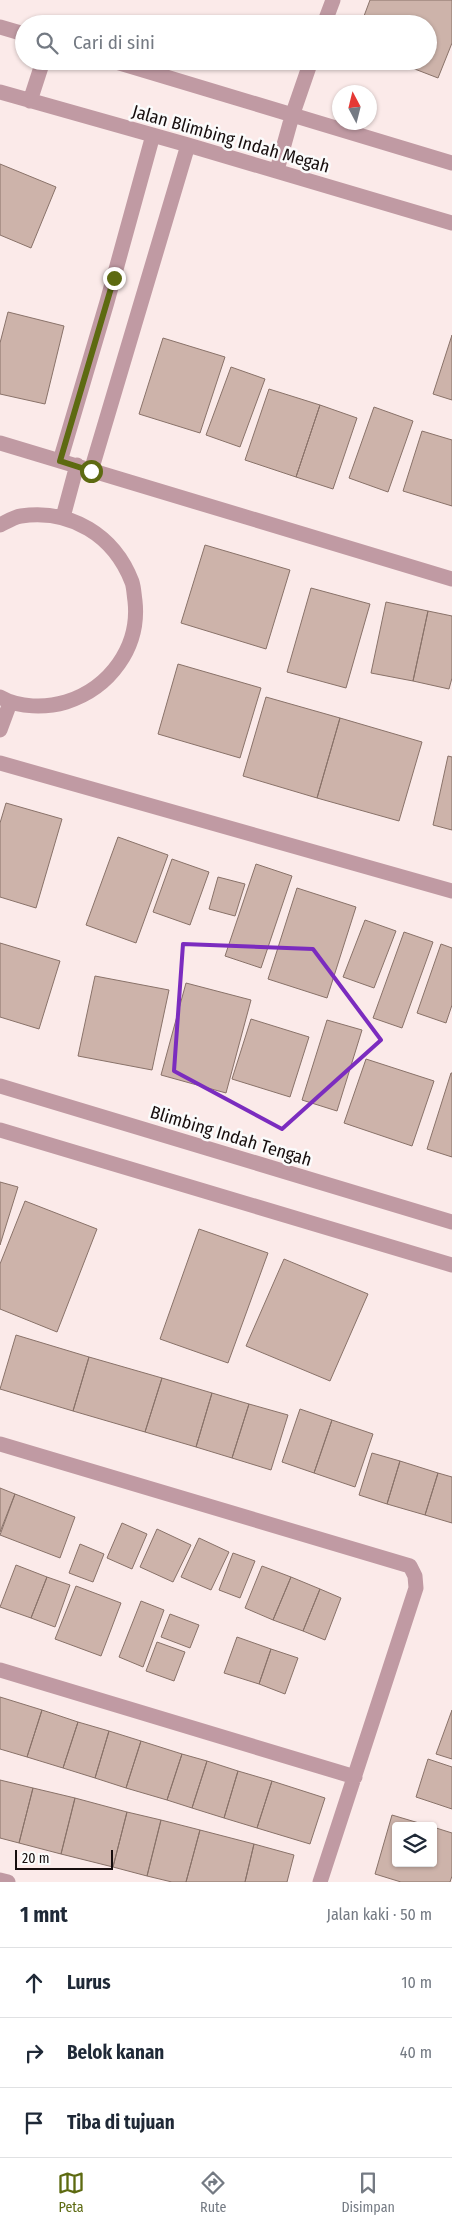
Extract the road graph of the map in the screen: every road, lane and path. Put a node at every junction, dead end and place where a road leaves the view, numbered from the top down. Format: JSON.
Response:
{"nodes":[{"id":1,"x":333,"y":0,"type":"edge"},
{"id":2,"x":327,"y":15,"type":"edge"},
{"id":3,"x":0,"y":27,"type":"edge"},
{"id":4,"x":15,"y":31,"type":"edge"},
{"id":5,"x":40,"y":70,"type":"edge"},
{"id":6,"x":142,"y":70,"type":"edge"},
{"id":7,"x":308,"y":70,"type":"edge"},
{"id":8,"x":0,"y":92,"type":"edge"},
{"id":9,"x":30,"y":101,"type":"junction"},
{"id":10,"x":292,"y":116,"type":"junction"},
{"id":11,"x":153,"y":136,"type":"junction"},
{"id":12,"x":188,"y":145,"type":"junction"},
{"id":13,"x":452,"y":163,"type":"edge"},
{"id":14,"x":277,"y":170,"type":"junction"},
{"id":15,"x":452,"y":223,"type":"edge"},
{"id":16,"x":0,"y":443,"type":"edge"},
{"id":17,"x":60,"y":461,"type":"junction"},
{"id":18,"x":77,"y":465,"type":"junction"},
{"id":19,"x":91,"y":471,"type":"junction"},
{"id":20,"x":63,"y":517,"type":"junction"},
{"id":21,"x":0,"y":525,"type":"edge"},
{"id":22,"x":452,"y":579,"type":"edge"},
{"id":23,"x":5,"y":700,"type":"edge"},
{"id":24,"x":0,"y":730,"type":"edge"},
{"id":25,"x":0,"y":763,"type":"edge"},
{"id":26,"x":452,"y":891,"type":"edge"},
{"id":27,"x":0,"y":1086,"type":"edge"},
{"id":28,"x":0,"y":1130,"type":"edge"},
{"id":29,"x":452,"y":1222,"type":"edge"},
{"id":30,"x":452,"y":1265,"type":"edge"},
{"id":31,"x":0,"y":1444,"type":"edge"},
{"id":32,"x":0,"y":1670,"type":"edge"},
{"id":33,"x":355,"y":1777,"type":"junction"},
{"id":34,"x":0,"y":1880,"type":"edge"},
{"id":35,"x":8,"y":1882,"type":"edge"},
{"id":36,"x":320,"y":1882,"type":"edge"}],
"edges":[{"from":1,"to":2,"type":"street"},
{"from":3,"to":4,"type":"street"},
{"from":5,"to":9,"type":"street"},
{"from":6,"to":10,"type":"street"},
{"from":7,"to":10,"type":"street"},
{"from":8,"to":9,"type":"street","name":"Jalan Blimbing Indah Megah"},
{"from":9,"to":11,"type":"street","name":"Jalan Blimbing Indah Megah"},
{"from":10,"to":13,"type":"street"},
{"from":10,"to":14,"type":"street"},
{"from":11,"to":12,"type":"street","name":"Jalan Blimbing Indah Megah"},
{"from":11,"to":17,"type":"street"},
{"from":12,"to":14,"type":"street","name":"Jalan Blimbing Indah Megah"},
{"from":12,"to":19,"type":"street"},
{"from":14,"to":15,"type":"street","name":"Jalan Blimbing Indah Megah"},
{"from":16,"to":17,"type":"street"},
{"from":17,"to":18,"type":"street"},
{"from":18,"to":19,"type":"street"},
{"from":18,"to":20,"type":"street"},
{"from":19,"to":22,"type":"street"},
{"from":20,"to":21,"type":"street"},
{"from":20,"to":23,"type":"street"},
{"from":23,"to":24,"type":"street"},
{"from":25,"to":26,"type":"street"},
{"from":27,"to":29,"type":"street","name":"Blimbing Indah Tengah"},
{"from":28,"to":30,"type":"street"},
{"from":31,"to":33,"type":"street"},
{"from":32,"to":33,"type":"street"},
{"from":33,"to":36,"type":"street"},
{"from":34,"to":35,"type":"street"}]}
